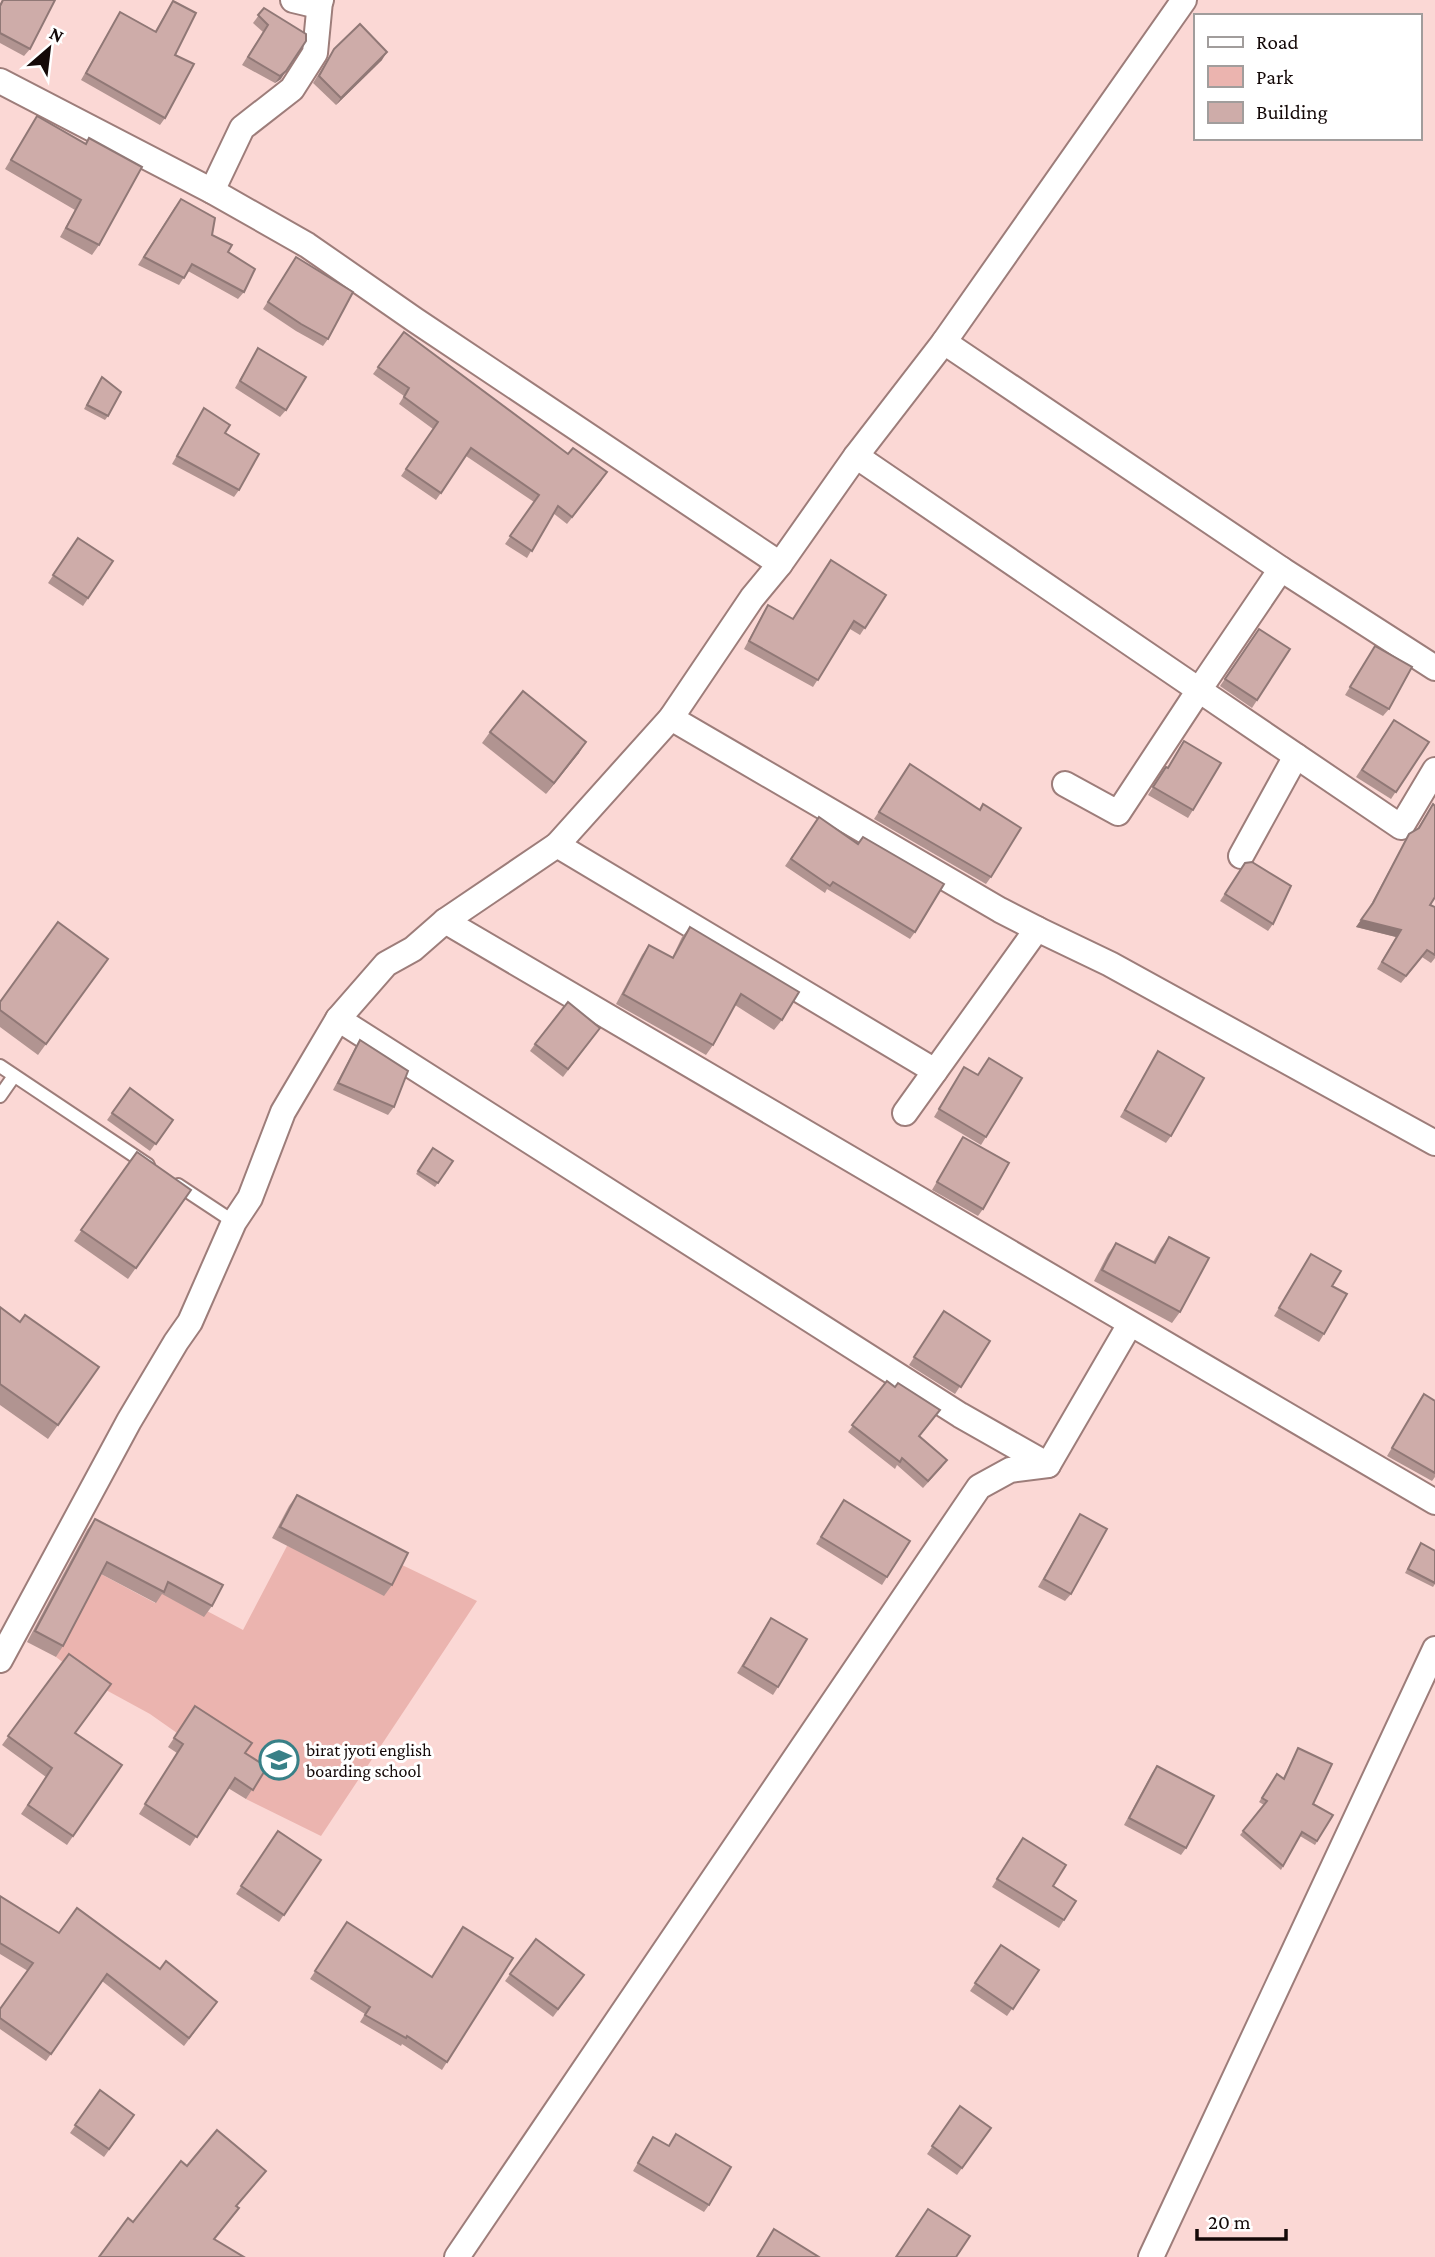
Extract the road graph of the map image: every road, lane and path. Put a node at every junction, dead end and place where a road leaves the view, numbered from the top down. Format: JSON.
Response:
{"nodes":[{"id":1,"x":293,"y":0,"type":"edge"},
{"id":2,"x":320,"y":0,"type":"edge"},
{"id":3,"x":1184,"y":0,"type":"edge"},
{"id":4,"x":0,"y":81,"type":"edge"},
{"id":5,"x":212,"y":191,"type":"junction"},
{"id":6,"x":944,"y":342,"type":"junction"},
{"id":7,"x":856,"y":456,"type":"junction"},
{"id":8,"x":780,"y":564,"type":"junction"},
{"id":9,"x":1280,"y":569,"type":"junction"},
{"id":10,"x":1435,"y":668,"type":"edge"},
{"id":11,"x":1199,"y":690,"type":"junction"},
{"id":12,"x":671,"y":718,"type":"junction"},
{"id":13,"x":1296,"y":756,"type":"junction"},
{"id":14,"x":1435,"y":770,"type":"edge"},
{"id":15,"x":1065,"y":784,"type":"dead end"},
{"id":16,"x":557,"y":845,"type":"junction"},
{"id":17,"x":1241,"y":856,"type":"dead end"},
{"id":18,"x":445,"y":921,"type":"junction"},
{"id":19,"x":1037,"y":929,"type":"junction"},
{"id":20,"x":338,"y":1019,"type":"junction"},
{"id":21,"x":0,"y":1066,"type":"edge"},
{"id":22,"x":935,"y":1071,"type":"junction"},
{"id":23,"x":14,"y":1076,"type":"junction"},
{"id":24,"x":0,"y":1096,"type":"edge"},
{"id":25,"x":905,"y":1113,"type":"dead end"},
{"id":26,"x":1435,"y":1143,"type":"edge"},
{"id":27,"x":234,"y":1222,"type":"junction"},
{"id":28,"x":1130,"y":1324,"type":"junction"},
{"id":29,"x":1048,"y":1465,"type":"junction"},
{"id":30,"x":1435,"y":1503,"type":"edge"},
{"id":31,"x":1435,"y":1648,"type":"edge"},
{"id":32,"x":0,"y":1660,"type":"edge"},
{"id":33,"x":457,"y":2257,"type":"edge"},
{"id":34,"x":1151,"y":2257,"type":"edge"}],
"edges":[{"from":1,"to":2,"type":"street"},
{"from":2,"to":5,"type":"street"},
{"from":3,"to":6,"type":"street"},
{"from":4,"to":5,"type":"street"},
{"from":5,"to":8,"type":"street"},
{"from":6,"to":7,"type":"street"},
{"from":6,"to":9,"type":"street"},
{"from":7,"to":8,"type":"street"},
{"from":7,"to":11,"type":"street"},
{"from":8,"to":12,"type":"street"},
{"from":9,"to":10,"type":"street"},
{"from":9,"to":11,"type":"street"},
{"from":11,"to":13,"type":"street"},
{"from":11,"to":15,"type":"street"},
{"from":12,"to":16,"type":"street"},
{"from":12,"to":19,"type":"street"},
{"from":13,"to":14,"type":"street"},
{"from":13,"to":17,"type":"street"},
{"from":16,"to":18,"type":"street"},
{"from":16,"to":22,"type":"street"},
{"from":18,"to":20,"type":"street"},
{"from":18,"to":28,"type":"street"},
{"from":19,"to":22,"type":"street"},
{"from":19,"to":26,"type":"street"},
{"from":20,"to":27,"type":"street"},
{"from":20,"to":29,"type":"street"},
{"from":21,"to":23,"type":"lane"},
{"from":22,"to":25,"type":"street"},
{"from":23,"to":24,"type":"lane"},
{"from":23,"to":27,"type":"lane"},
{"from":27,"to":32,"type":"street"},
{"from":28,"to":29,"type":"street"},
{"from":28,"to":30,"type":"street"},
{"from":29,"to":33,"type":"street"},
{"from":31,"to":34,"type":"street"}]}
